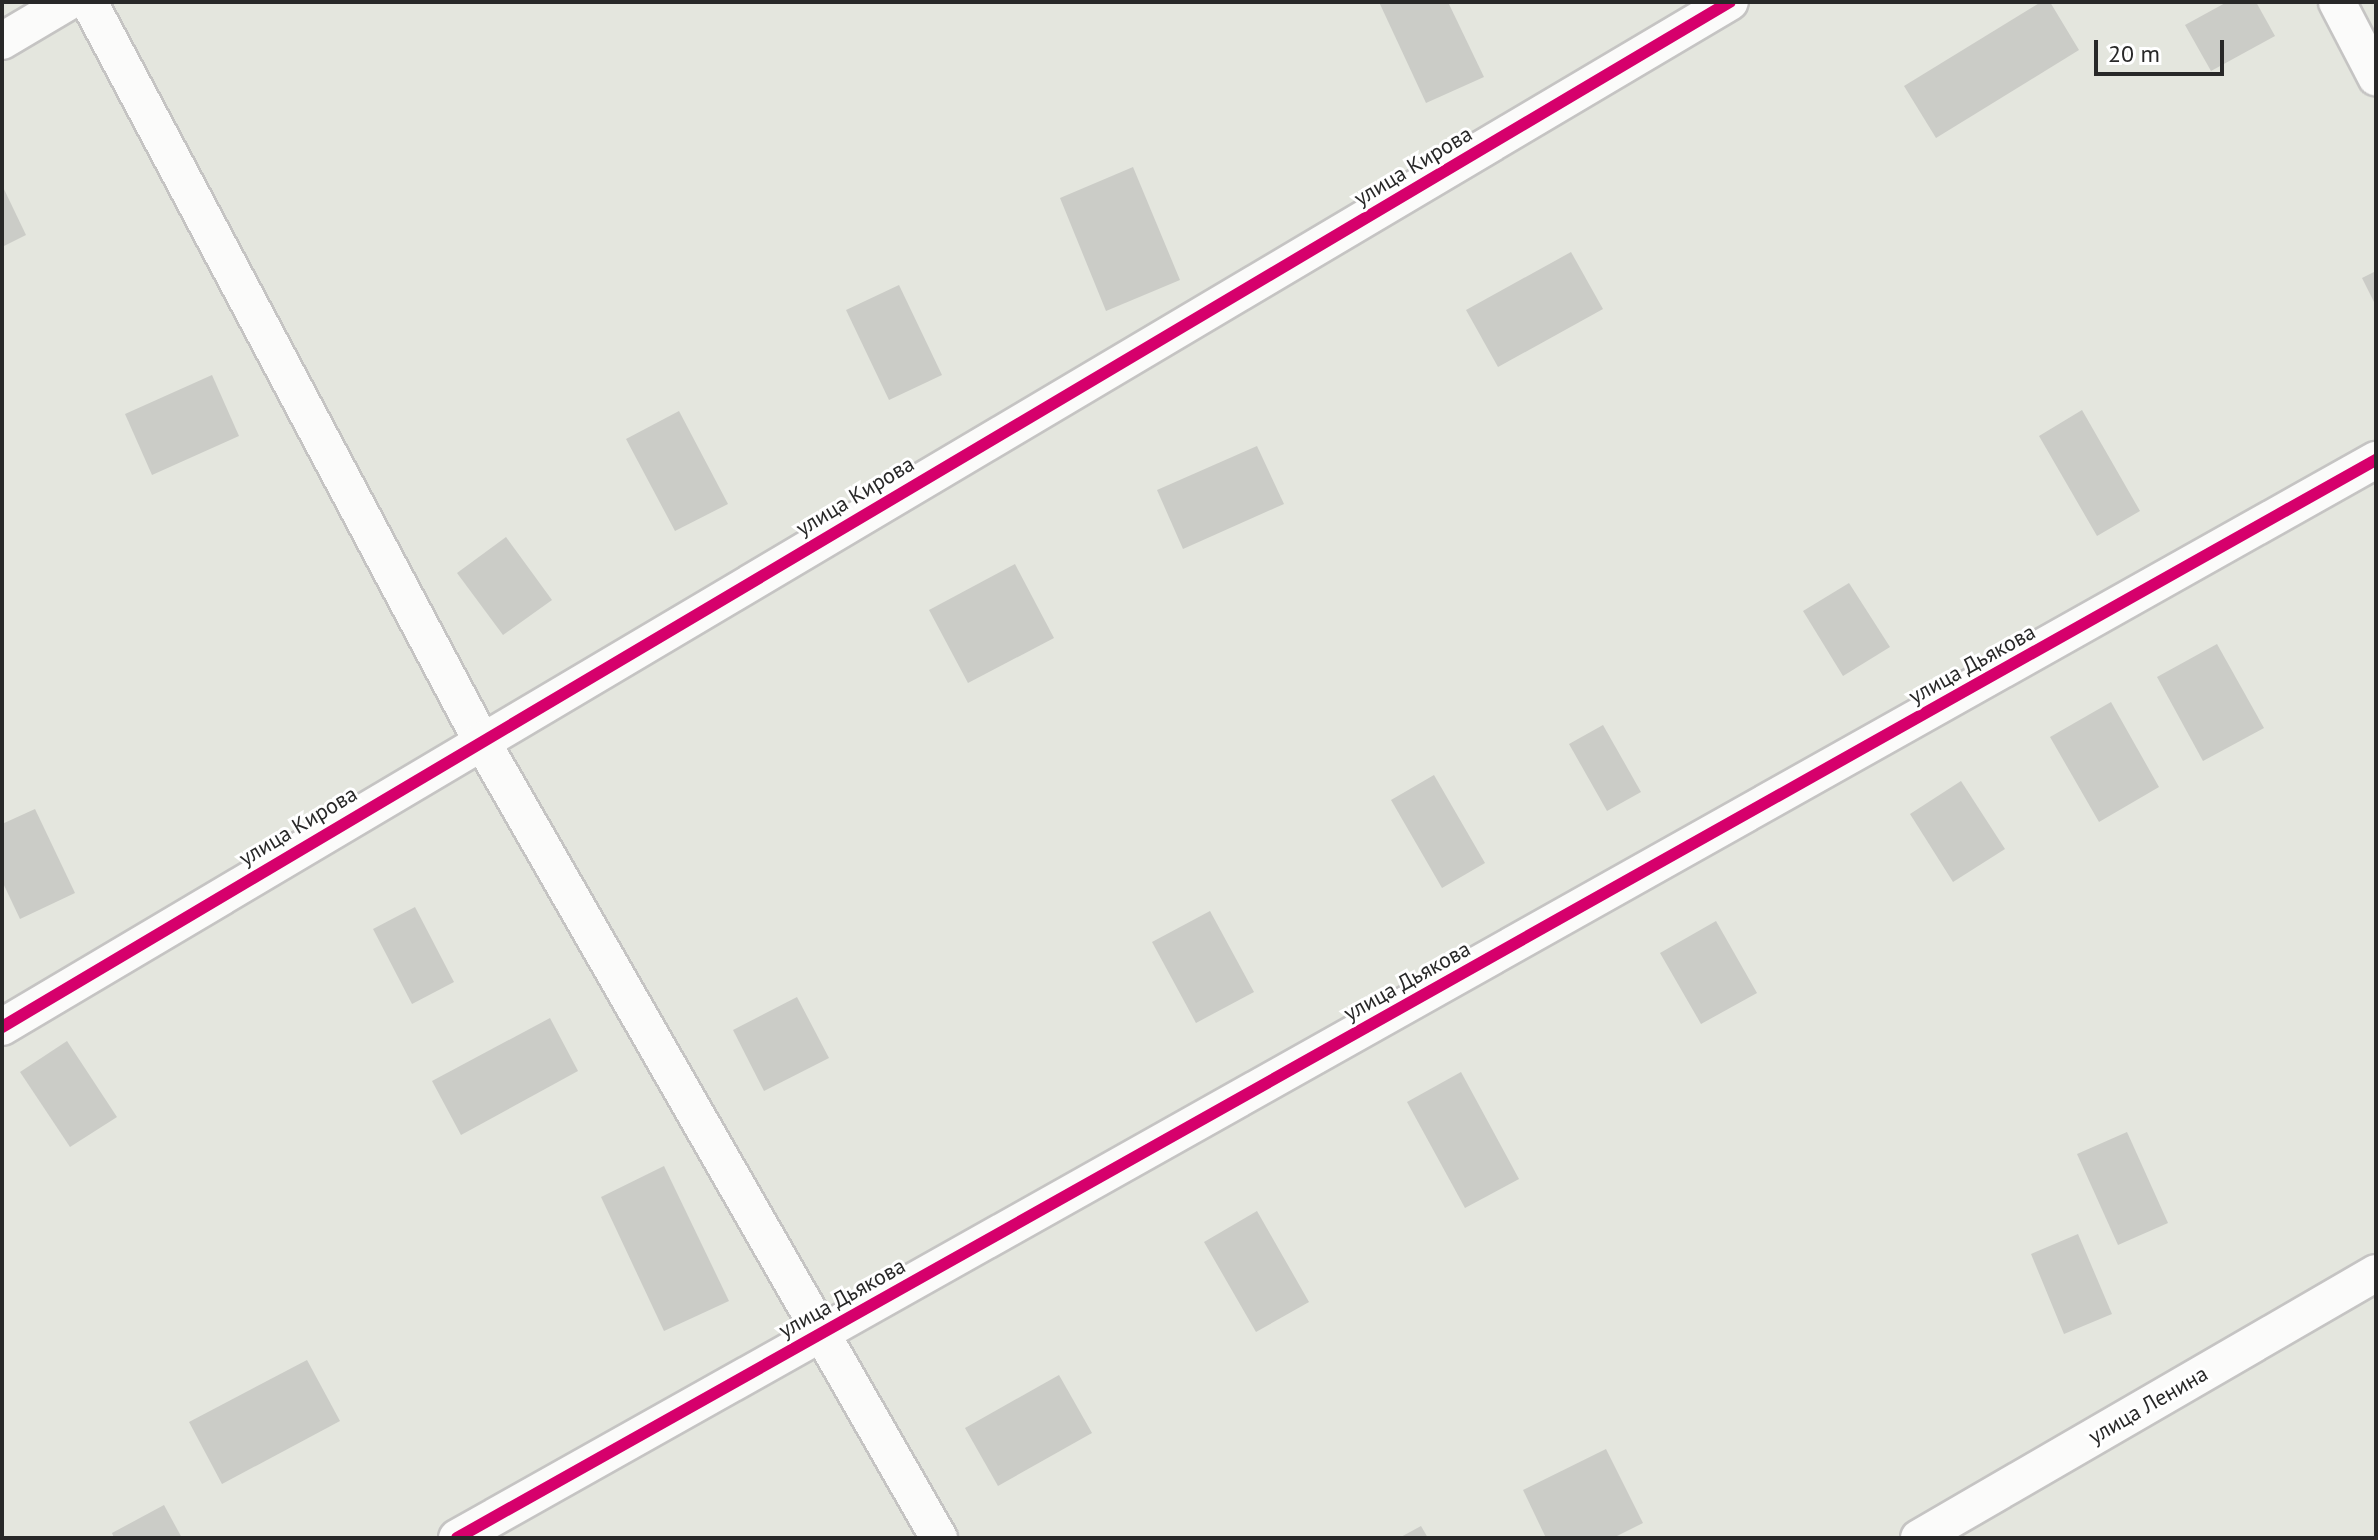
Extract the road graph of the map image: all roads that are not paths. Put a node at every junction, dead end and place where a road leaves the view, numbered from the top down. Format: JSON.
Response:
{"nodes":[{"id":1,"x":68,"y":2,"type":"edge"},
{"id":2,"x":89,"y":2,"type":"edge"},
{"id":3,"x":1730,"y":2,"type":"edge"},
{"id":4,"x":2337,"y":2,"type":"edge"},
{"id":5,"x":2,"y":41,"type":"edge"},
{"id":6,"x":2376,"y":77,"type":"edge"},
{"id":7,"x":2376,"y":460,"type":"edge"},
{"id":8,"x":481,"y":740,"type":"junction"},
{"id":9,"x":2,"y":1027,"type":"edge"},
{"id":10,"x":2376,"y":1273,"type":"edge"},
{"id":11,"x":820,"y":1333,"type":"junction"},
{"id":12,"x":457,"y":1538,"type":"edge"},
{"id":13,"x":939,"y":1538,"type":"edge"},
{"id":14,"x":1919,"y":1538,"type":"edge"}],
"edges":[{"from":1,"to":5,"type":"street"},
{"from":2,"to":8,"type":"street"},
{"from":3,"to":8,"type":"street","name":"улица Кирова"},
{"from":4,"to":6,"type":"street"},
{"from":7,"to":11,"type":"street","name":"улица Дьякова"},
{"from":8,"to":9,"type":"street","name":"улица Кирова"},
{"from":8,"to":11,"type":"street"},
{"from":10,"to":14,"type":"street","name":"улица Ленина"},
{"from":11,"to":12,"type":"street","name":"улица Дьякова"},
{"from":11,"to":13,"type":"street"}]}
